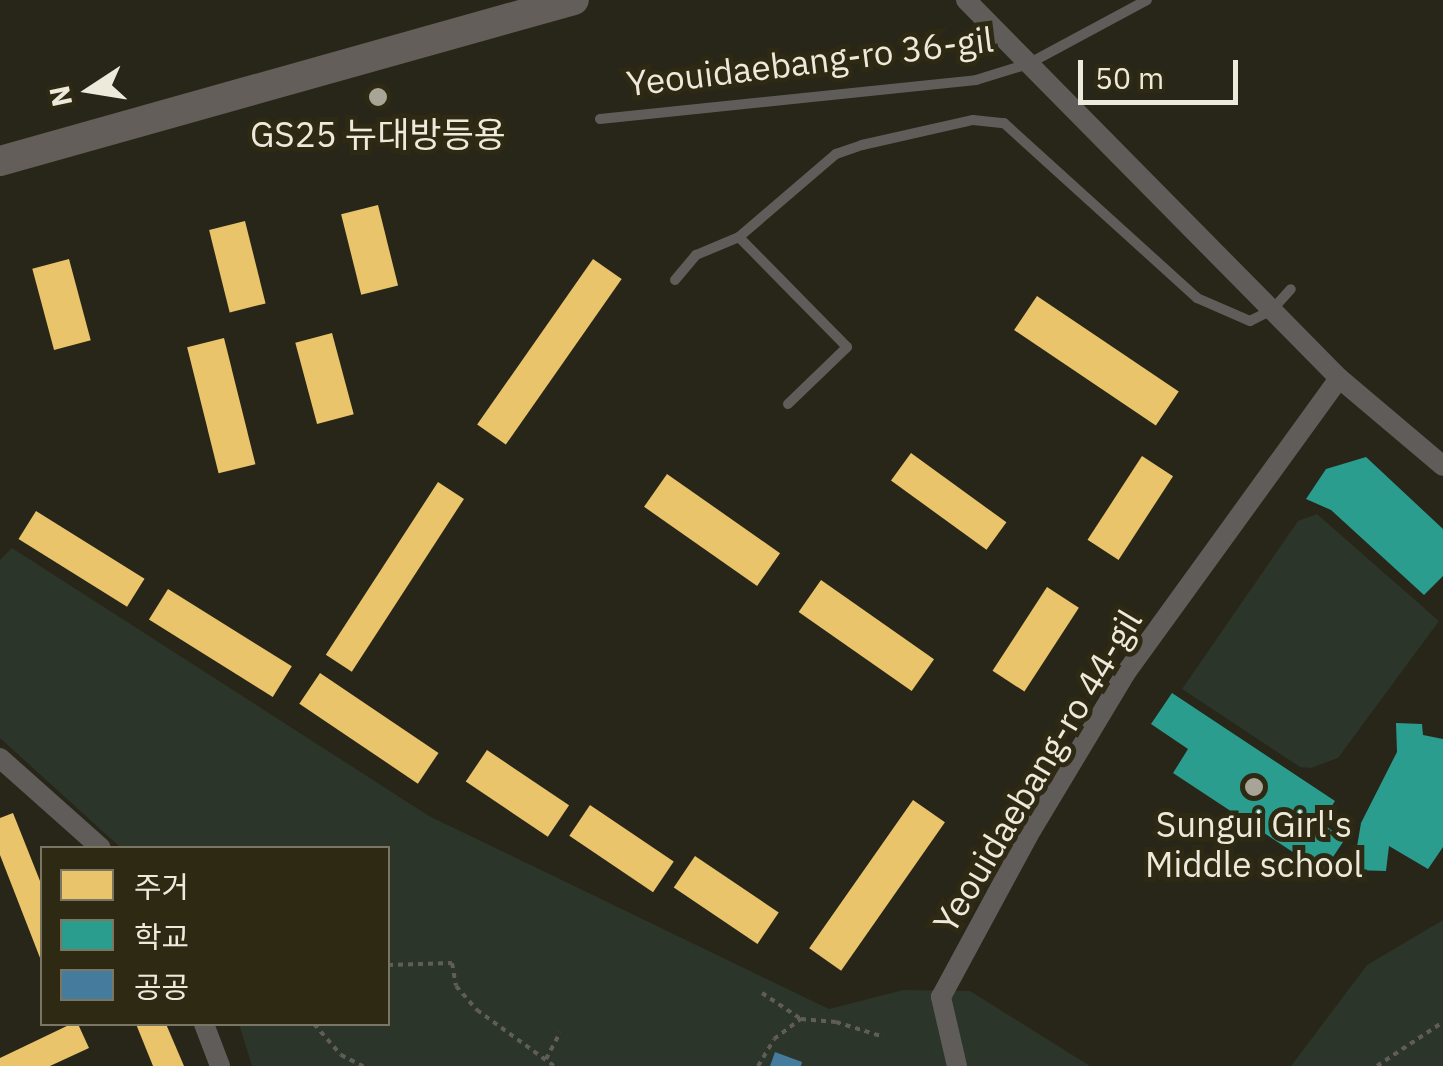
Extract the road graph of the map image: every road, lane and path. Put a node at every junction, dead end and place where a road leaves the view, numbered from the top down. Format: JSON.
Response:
{"nodes":[{"id":1,"x":574,"y":0,"type":"edge"},
{"id":2,"x":966,"y":0,"type":"edge"},
{"id":3,"x":1147,"y":0,"type":"edge"},
{"id":4,"x":1028,"y":64,"type":"junction"},
{"id":5,"x":600,"y":119,"type":"dead end"},
{"id":6,"x":0,"y":160,"type":"edge"},
{"id":7,"x":738,"y":237,"type":"junction"},
{"id":8,"x":674,"y":280,"type":"dead end"},
{"id":9,"x":1291,"y":289,"type":"dead end"},
{"id":10,"x":1272,"y":310,"type":"junction"},
{"id":11,"x":1339,"y":378,"type":"junction"},
{"id":12,"x":788,"y":404,"type":"dead end"},
{"id":13,"x":1443,"y":466,"type":"edge"},
{"id":14,"x":0,"y":758,"type":"edge"},
{"id":15,"x":98,"y":846,"type":"edge"},
{"id":16,"x":390,"y":964,"type":"edge"},
{"id":17,"x":762,"y":993,"type":"dead end"},
{"id":18,"x":800,"y":1019,"type":"junction"},
{"id":19,"x":1443,"y":1022,"type":"edge"},
{"id":20,"x":205,"y":1026,"type":"edge"},
{"id":21,"x":316,"y":1026,"type":"edge"},
{"id":22,"x":560,"y":1032,"type":"dead end"},
{"id":23,"x":884,"y":1038,"type":"dead end"},
{"id":24,"x":546,"y":1059,"type":"junction"},
{"id":25,"x":220,"y":1066,"type":"edge"},
{"id":26,"x":363,"y":1066,"type":"edge"},
{"id":27,"x":554,"y":1066,"type":"edge"},
{"id":28,"x":758,"y":1066,"type":"edge"},
{"id":29,"x":956,"y":1066,"type":"edge"},
{"id":30,"x":1377,"y":1066,"type":"edge"}],
"edges":[{"from":1,"to":6,"type":"street"},
{"from":2,"to":4,"type":"street","name":"Yeouidaebang-ro 36-gil"},
{"from":3,"to":4,"type":"lane","name":"Yeouidaebang-ro 36-gil"},
{"from":4,"to":5,"type":"lane","name":"Yeouidaebang-ro 36-gil"},
{"from":4,"to":10,"type":"street","name":"Yeouidaebang-ro 36-gil"},
{"from":7,"to":8,"type":"lane"},
{"from":7,"to":10,"type":"lane"},
{"from":7,"to":12,"type":"lane"},
{"from":9,"to":10,"type":"lane"},
{"from":10,"to":11,"type":"street","name":"Yeouidaebang-ro 36-gil"},
{"from":11,"to":13,"type":"street","name":"Yeouidaebang-ro 36-gil"},
{"from":11,"to":29,"type":"street","name":"Yeouidaebang-ro 44-gil"},
{"from":14,"to":15,"type":"street"},
{"from":16,"to":24,"type":"path"},
{"from":17,"to":18,"type":"path"},
{"from":18,"to":23,"type":"path"},
{"from":18,"to":28,"type":"path"},
{"from":19,"to":30,"type":"path"},
{"from":20,"to":25,"type":"street"},
{"from":21,"to":26,"type":"path"},
{"from":22,"to":24,"type":"path"},
{"from":24,"to":27,"type":"path"}]}
